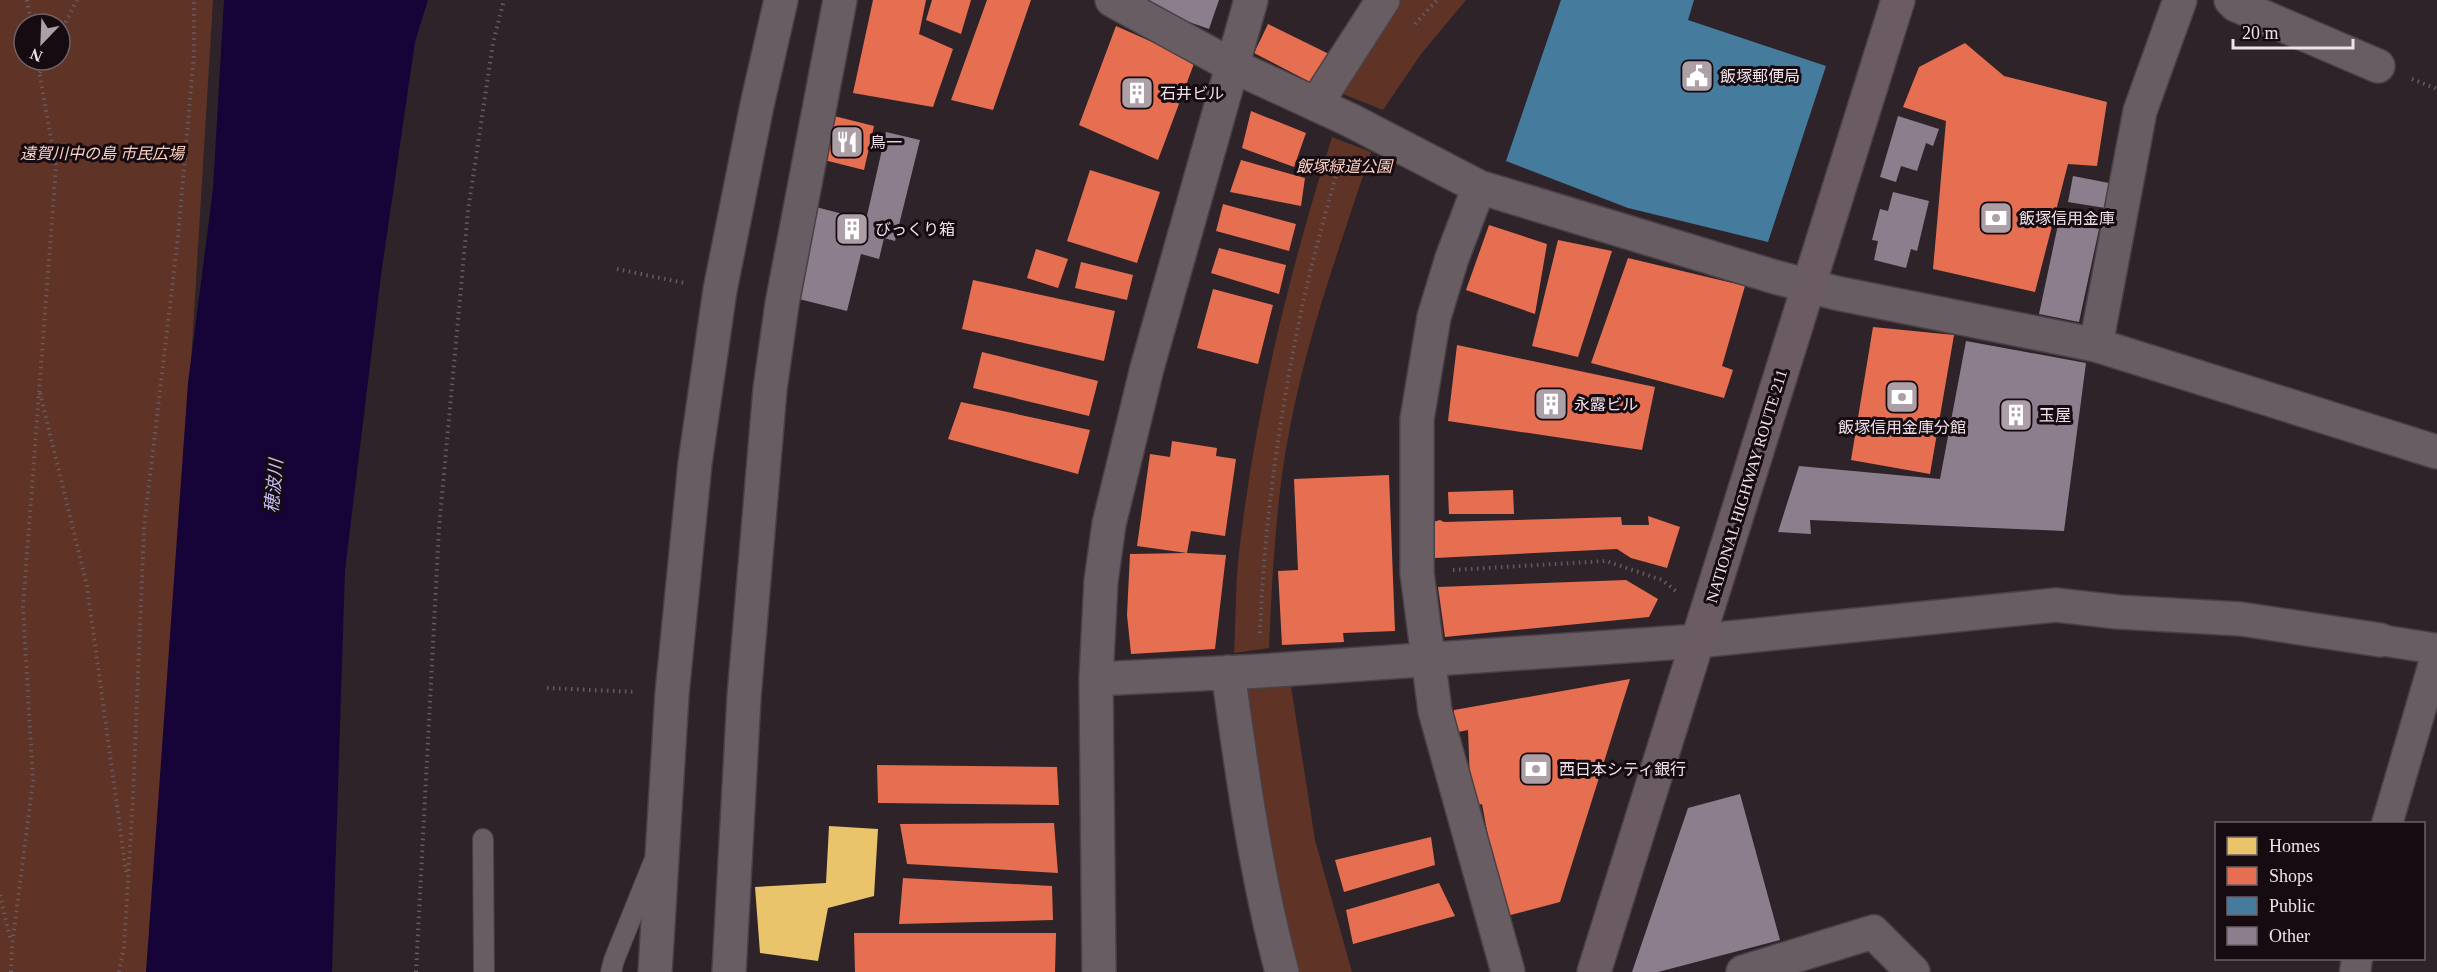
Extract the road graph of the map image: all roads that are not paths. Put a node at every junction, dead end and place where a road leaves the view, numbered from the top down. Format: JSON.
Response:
{"nodes":[{"id":1,"x":781,"y":0,"type":"edge"},
{"id":2,"x":840,"y":0,"type":"edge"},
{"id":3,"x":1112,"y":0,"type":"edge"},
{"id":4,"x":1251,"y":0,"type":"edge"},
{"id":5,"x":1383,"y":0,"type":"edge"},
{"id":6,"x":1898,"y":0,"type":"edge"},
{"id":7,"x":2180,"y":0,"type":"edge"},
{"id":8,"x":2231,"y":0,"type":"edge"},
{"id":9,"x":1231,"y":65,"type":"junction"},
{"id":10,"x":2378,"y":66,"type":"dead end"},
{"id":11,"x":1316,"y":104,"type":"junction"},
{"id":12,"x":1479,"y":187,"type":"junction"},
{"id":13,"x":1809,"y":285,"type":"junction"},
{"id":14,"x":2096,"y":345,"type":"junction"},
{"id":15,"x":2437,"y":452,"type":"edge"},
{"id":16,"x":2380,"y":640,"type":"joint"},
{"id":17,"x":1698,"y":641,"type":"junction"},
{"id":18,"x":2437,"y":651,"type":"edge"},
{"id":19,"x":1430,"y":658,"type":"junction"},
{"id":20,"x":1228,"y":672,"type":"junction"},
{"id":21,"x":1096,"y":679,"type":"junction"},
{"id":22,"x":2388,"y":822,"type":"edge"},
{"id":23,"x":483,"y":839,"type":"dead end"},
{"id":24,"x":662,"y":842,"type":"junction"},
{"id":25,"x":484,"y":972,"type":"edge"},
{"id":26,"x":611,"y":972,"type":"edge"},
{"id":27,"x":655,"y":972,"type":"edge"},
{"id":28,"x":729,"y":972,"type":"edge"},
{"id":29,"x":1099,"y":972,"type":"edge"},
{"id":30,"x":1282,"y":972,"type":"edge"},
{"id":31,"x":1508,"y":972,"type":"edge"},
{"id":32,"x":1594,"y":972,"type":"edge"},
{"id":33,"x":1743,"y":972,"type":"edge"},
{"id":34,"x":1913,"y":972,"type":"edge"}],
"edges":[{"from":1,"to":24,"type":"street"},
{"from":2,"to":28,"type":"street"},
{"from":3,"to":9,"type":"street"},
{"from":4,"to":9,"type":"street"},
{"from":5,"to":11,"type":"street"},
{"from":6,"to":13,"type":"highway","name":"NATIONAL HIGHWAY ROUTE 211"},
{"from":7,"to":14,"type":"street"},
{"from":8,"to":10,"type":"street"},
{"from":9,"to":11,"type":"street"},
{"from":9,"to":21,"type":"street"},
{"from":11,"to":12,"type":"street"},
{"from":12,"to":13,"type":"street"},
{"from":12,"to":19,"type":"street"},
{"from":13,"to":14,"type":"street"},
{"from":13,"to":17,"type":"highway","name":"NATIONAL HIGHWAY ROUTE 211"},
{"from":14,"to":15,"type":"street"},
{"from":16,"to":17,"type":"street"},
{"from":16,"to":18,"type":"street"},
{"from":17,"to":19,"type":"street"},
{"from":17,"to":32,"type":"highway","name":"NATIONAL HIGHWAY ROUTE 211"},
{"from":18,"to":22,"type":"street"},
{"from":19,"to":20,"type":"street"},
{"from":19,"to":31,"type":"street"},
{"from":20,"to":21,"type":"street"},
{"from":20,"to":30,"type":"street"},
{"from":21,"to":29,"type":"street"},
{"from":23,"to":25,"type":"lane"},
{"from":24,"to":26,"type":"lane"},
{"from":24,"to":27,"type":"street"},
{"from":33,"to":34,"type":"street"}]}
